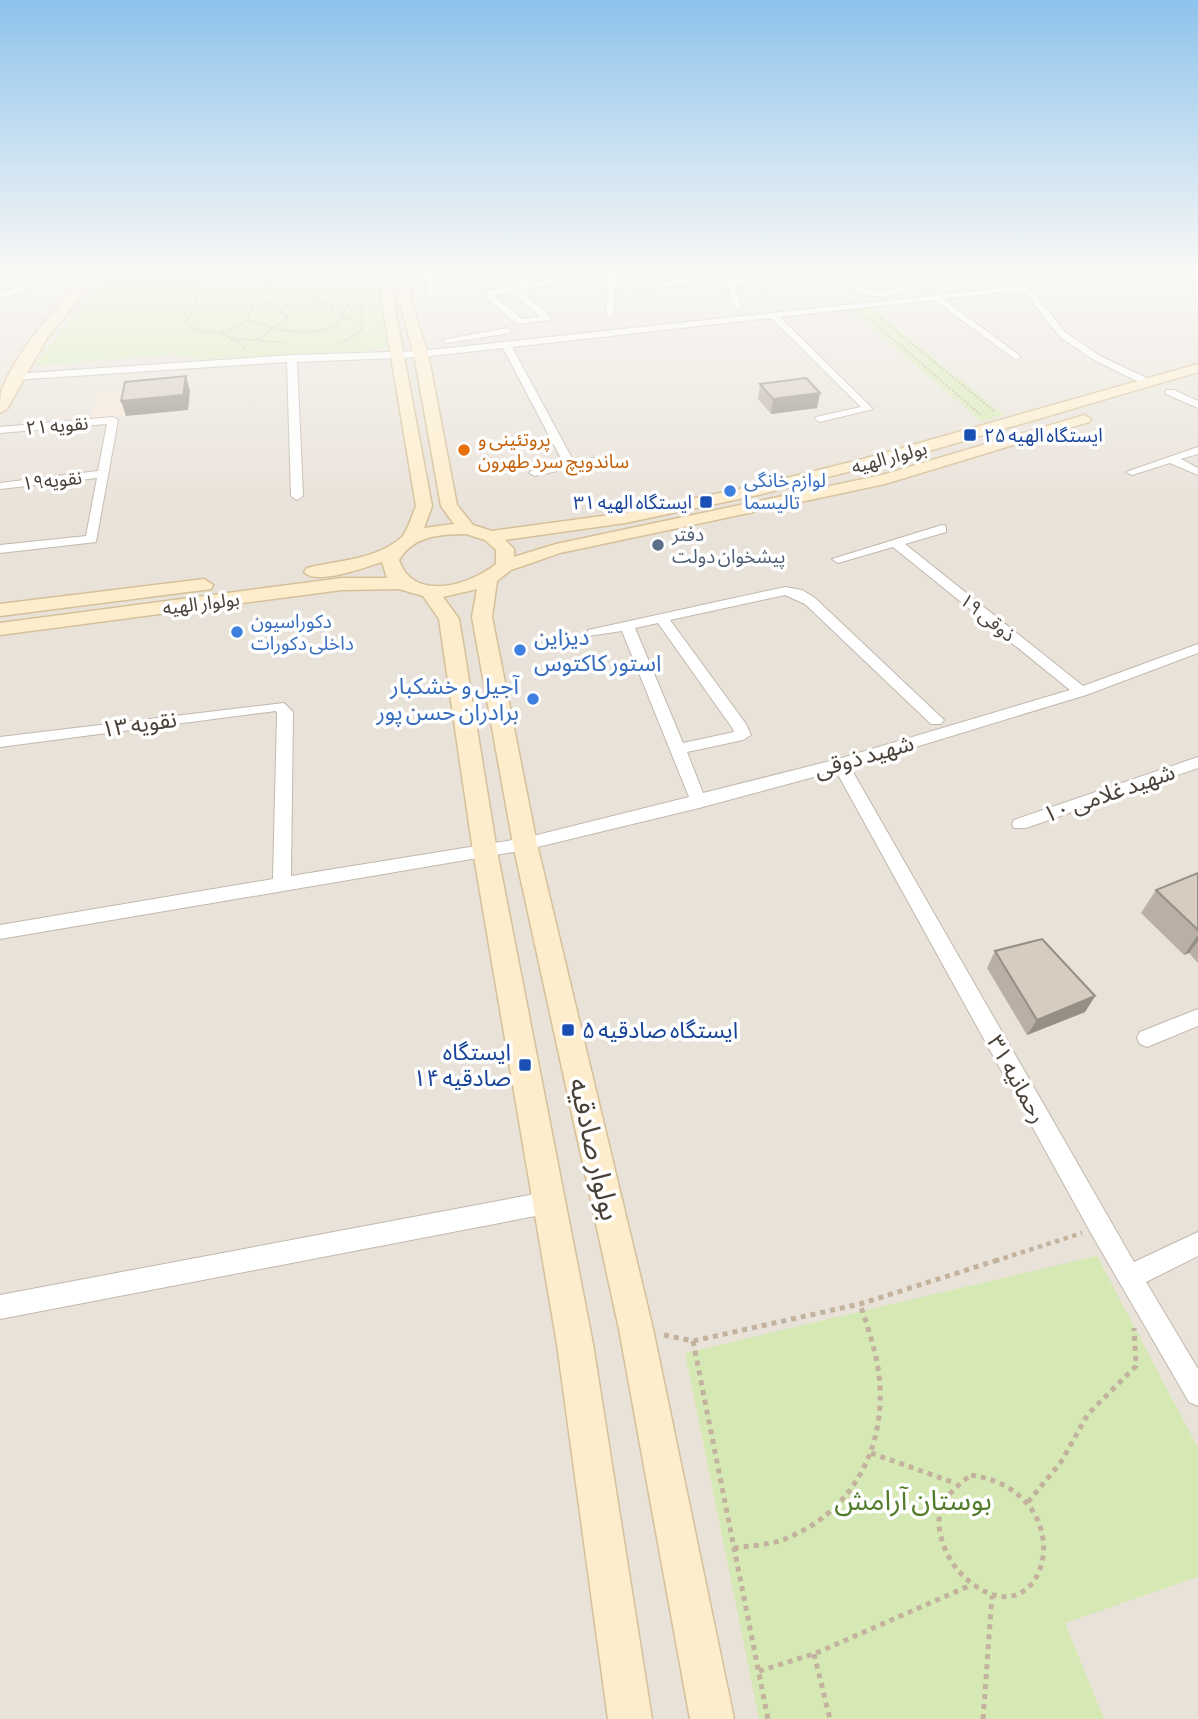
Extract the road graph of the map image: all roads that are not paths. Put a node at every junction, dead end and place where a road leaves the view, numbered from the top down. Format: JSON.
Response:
{"nodes":[{"id":1,"x":31,"y":352,"type":"edge"},
{"id":2,"x":396,"y":352,"type":"edge"},
{"id":3,"x":437,"y":352,"type":"edge"},
{"id":4,"x":510,"y":352,"type":"edge"},
{"id":5,"x":811,"y":352,"type":"edge"},
{"id":6,"x":1010,"y":352,"type":"edge"},
{"id":7,"x":1088,"y":352,"type":"edge"},
{"id":8,"x":421,"y":354,"type":"junction"},
{"id":9,"x":397,"y":356,"type":"junction"},
{"id":10,"x":1016,"y":357,"type":"dead end"},
{"id":11,"x":292,"y":358,"type":"junction"},
{"id":12,"x":1198,"y":368,"type":"edge"},
{"id":13,"x":14,"y":377,"type":"junction"},
{"id":14,"x":1149,"y":383,"type":"junction"},
{"id":15,"x":1198,"y":383,"type":"edge"},
{"id":16,"x":1170,"y":392,"type":"junction"},
{"id":17,"x":1198,"y":405,"type":"edge"},
{"id":18,"x":0,"y":409,"type":"edge"},
{"id":19,"x":820,"y":419,"type":"dead end"},
{"id":20,"x":0,"y":430,"type":"edge"},
{"id":21,"x":1198,"y":450,"type":"edge"},
{"id":22,"x":1171,"y":459,"type":"junction"},
{"id":23,"x":594,"y":461,"type":"dead end"},
{"id":24,"x":571,"y":466,"type":"junction"},
{"id":25,"x":535,"y":472,"type":"dead end"},
{"id":26,"x":1132,"y":472,"type":"dead end"},
{"id":27,"x":1198,"y":472,"type":"edge"},
{"id":28,"x":103,"y":474,"type":"junction"},
{"id":29,"x":0,"y":486,"type":"edge"},
{"id":30,"x":297,"y":496,"type":"dead end"},
{"id":31,"x":467,"y":529,"type":"junction"},
{"id":32,"x":942,"y":529,"type":"dead end"},
{"id":33,"x":491,"y":536,"type":"junction"},
{"id":34,"x":411,"y":538,"type":"junction"},
{"id":35,"x":896,"y":543,"type":"junction"},
{"id":36,"x":0,"y":550,"type":"edge"},
{"id":37,"x":394,"y":552,"type":"junction"},
{"id":38,"x":838,"y":559,"type":"dead end"},
{"id":39,"x":496,"y":573,"type":"junction"},
{"id":40,"x":416,"y":587,"type":"junction"},
{"id":41,"x":0,"y":610,"type":"edge"},
{"id":42,"x":482,"y":617,"type":"junction"},
{"id":43,"x":449,"y":619,"type":"junction"},
{"id":44,"x":662,"y":619,"type":"junction"},
{"id":45,"x":627,"y":626,"type":"junction"},
{"id":46,"x":0,"y":629,"type":"edge"},
{"id":47,"x":593,"y":633,"type":"dead end"},
{"id":48,"x":1198,"y":649,"type":"edge"},
{"id":49,"x":1081,"y":692,"type":"junction"},
{"id":50,"x":936,"y":720,"type":"dead end"},
{"id":51,"x":0,"y":742,"type":"edge"},
{"id":52,"x":677,"y":749,"type":"junction"},
{"id":53,"x":1198,"y":762,"type":"edge"},
{"id":54,"x":840,"y":764,"type":"junction"},
{"id":55,"x":698,"y":802,"type":"junction"},
{"id":56,"x":1020,"y":824,"type":"dead end"},
{"id":57,"x":525,"y":844,"type":"junction"},
{"id":58,"x":485,"y":851,"type":"junction"},
{"id":59,"x":282,"y":884,"type":"junction"},
{"id":60,"x":0,"y":932,"type":"edge"},
{"id":61,"x":1198,"y":1017,"type":"edge"},
{"id":62,"x":1147,"y":1038,"type":"dead end"},
{"id":63,"x":551,"y":1202,"type":"junction"},
{"id":64,"x":1198,"y":1244,"type":"edge"},
{"id":65,"x":1130,"y":1277,"type":"junction"},
{"id":66,"x":0,"y":1307,"type":"edge"},
{"id":67,"x":1198,"y":1393,"type":"edge"},
{"id":68,"x":630,"y":1719,"type":"edge"},
{"id":69,"x":712,"y":1719,"type":"edge"}],
"edges":[{"from":1,"to":13,"type":"main road"},
{"from":2,"to":9,"type":"main road"},
{"from":3,"to":8,"type":"street"},
{"from":4,"to":24,"type":"street"},
{"from":5,"to":19,"type":"street"},
{"from":6,"to":10,"type":"street"},
{"from":7,"to":14,"type":"street"},
{"from":8,"to":9,"type":"street"},
{"from":8,"to":31,"type":"main road"},
{"from":9,"to":11,"type":"street"},
{"from":9,"to":34,"type":"main road"},
{"from":11,"to":13,"type":"street"},
{"from":11,"to":30,"type":"street"},
{"from":12,"to":14,"type":"main road","name":"بولوار الهیه"},
{"from":13,"to":18,"type":"main road"},
{"from":14,"to":16,"type":"main road"},
{"from":14,"to":33,"type":"main road","name":"بولوار الهیه"},
{"from":15,"to":16,"type":"main road","name":"بولوار الهیه"},
{"from":16,"to":17,"type":"street"},
{"from":16,"to":39,"type":"main road","name":"بولوار الهیه"},
{"from":20,"to":28,"type":"street","name":"نقویه ۲۱"},
{"from":21,"to":22,"type":"street"},
{"from":22,"to":26,"type":"street"},
{"from":22,"to":27,"type":"street"},
{"from":23,"to":24,"type":"street"},
{"from":24,"to":25,"type":"street"},
{"from":28,"to":29,"type":"street","name":"نقویه۱۹"},
{"from":28,"to":36,"type":"street"},
{"from":31,"to":33,"type":"main road"},
{"from":31,"to":34,"type":"main road"},
{"from":32,"to":35,"type":"street"},
{"from":33,"to":39,"type":"main road"},
{"from":34,"to":37,"type":"main road"},
{"from":35,"to":38,"type":"street"},
{"from":35,"to":49,"type":"street","name":"ذوقی ۱۹"},
{"from":37,"to":40,"type":"main road","name":"بولوار صادقیه"},
{"from":37,"to":41,"type":"main road","name":"بولوار الهیه"},
{"from":39,"to":40,"type":"main road","name":"بولوار الهیه"},
{"from":39,"to":42,"type":"main road","name":"بولوار صادقیه"},
{"from":40,"to":43,"type":"main road","name":"بولوار صادقیه"},
{"from":40,"to":46,"type":"main road","name":"بولوار الهیه"},
{"from":42,"to":43,"type":"main road"},
{"from":42,"to":57,"type":"main road","name":"بولوار صادقیه"},
{"from":43,"to":58,"type":"main road","name":"بولوار صادقیه"},
{"from":44,"to":45,"type":"street"},
{"from":44,"to":50,"type":"street"},
{"from":44,"to":52,"type":"street"},
{"from":45,"to":47,"type":"street"},
{"from":45,"to":52,"type":"street"},
{"from":48,"to":49,"type":"street","name":"شهید ذوقی"},
{"from":49,"to":54,"type":"street","name":"شهید ذوقی"},
{"from":51,"to":59,"type":"street","name":"نقویه ۱۳"},
{"from":52,"to":55,"type":"street"},
{"from":53,"to":56,"type":"street","name":"شهید غلامی ۱۰"},
{"from":54,"to":55,"type":"street","name":"شهید ذوقی"},
{"from":54,"to":65,"type":"street","name":"رحمانیه ۳۱"},
{"from":55,"to":57,"type":"street","name":"شهید ذوقی"},
{"from":57,"to":58,"type":"street","name":"شهید ذوقی"},
{"from":57,"to":69,"type":"main road","name":"بولوار صادقیه"},
{"from":58,"to":59,"type":"street","name":"شهید ذوقی"},
{"from":58,"to":63,"type":"main road","name":"بولوار صادقیه"},
{"from":59,"to":60,"type":"street","name":"شهید ذوقی"},
{"from":61,"to":62,"type":"street"},
{"from":63,"to":66,"type":"street"},
{"from":63,"to":68,"type":"main road","name":"بولوار صادقیه"},
{"from":64,"to":65,"type":"street"},
{"from":65,"to":67,"type":"street","name":"رحمانیه ۳۱"}]}
